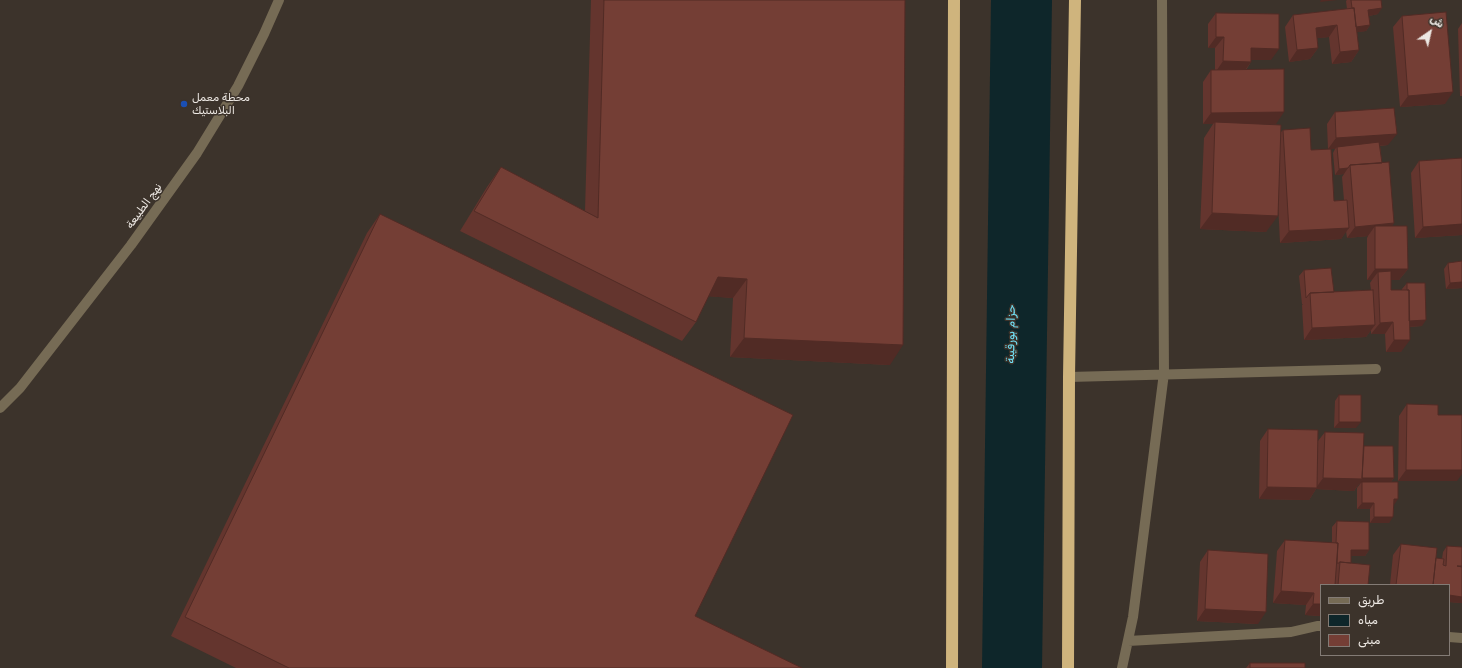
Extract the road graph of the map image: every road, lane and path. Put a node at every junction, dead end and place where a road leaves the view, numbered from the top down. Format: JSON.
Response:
{"nodes":[{"id":1,"x":279,"y":0,"type":"edge"},
{"id":2,"x":954,"y":0,"type":"edge"},
{"id":3,"x":1075,"y":0,"type":"edge"},
{"id":4,"x":1162,"y":0,"type":"edge"},
{"id":5,"x":1376,"y":369,"type":"dead end"},
{"id":6,"x":1164,"y":373,"type":"junction"},
{"id":7,"x":1069,"y":377,"type":"junction"},
{"id":8,"x":0,"y":408,"type":"edge"},
{"id":9,"x":1320,"y":626,"type":"edge"},
{"id":10,"x":1450,"y":637,"type":"edge"},
{"id":11,"x":1462,"y":638,"type":"edge"},
{"id":12,"x":1128,"y":640,"type":"junction"},
{"id":13,"x":952,"y":668,"type":"edge"},
{"id":14,"x":1068,"y":668,"type":"edge"},
{"id":15,"x":1122,"y":668,"type":"edge"}],
"edges":[{"from":1,"to":8,"type":"street","name":"نهج الطبيعة"},
{"from":2,"to":13,"type":"highway"},
{"from":3,"to":7,"type":"highway"},
{"from":4,"to":6,"type":"street"},
{"from":5,"to":6,"type":"street"},
{"from":6,"to":7,"type":"street"},
{"from":6,"to":12,"type":"street"},
{"from":7,"to":14,"type":"highway"},
{"from":9,"to":12,"type":"street"},
{"from":10,"to":11,"type":"street"},
{"from":12,"to":15,"type":"street"}]}
